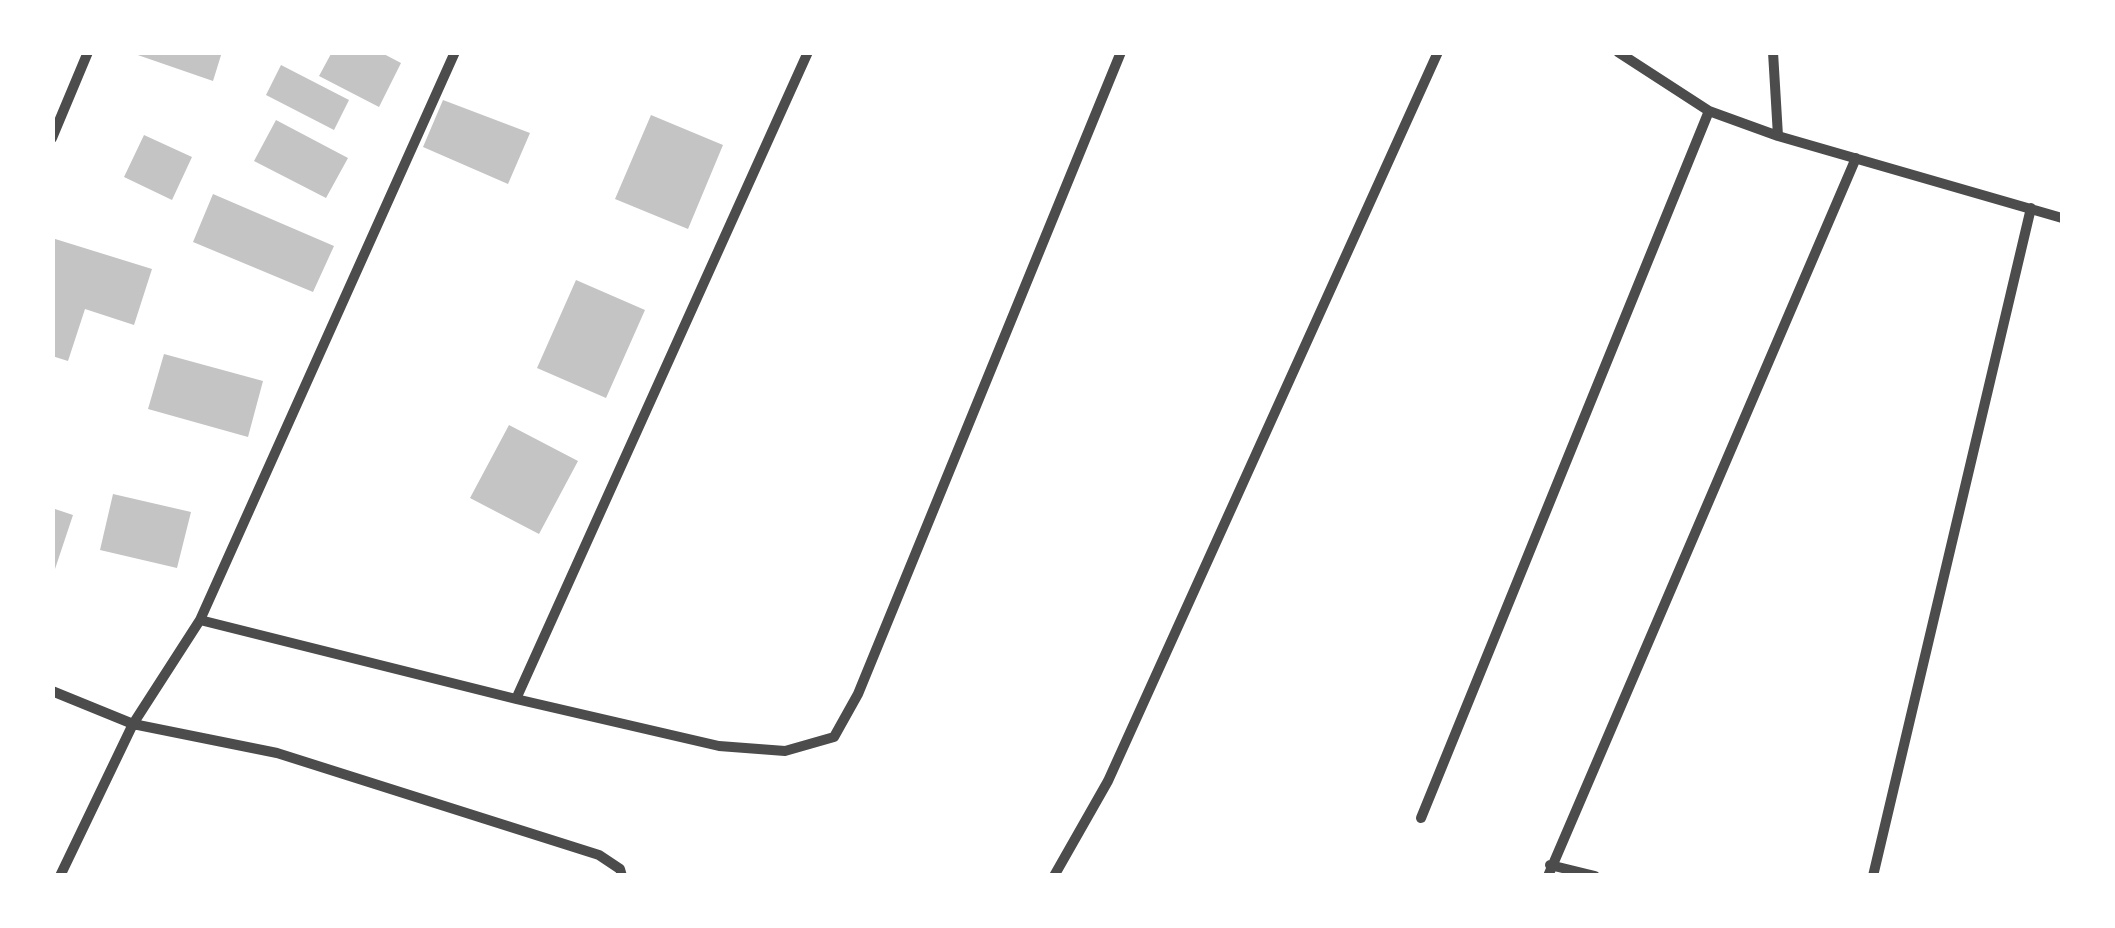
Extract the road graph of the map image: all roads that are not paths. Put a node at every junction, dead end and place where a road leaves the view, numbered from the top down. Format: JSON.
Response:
{"nodes":[{"id":1,"x":88,"y":52,"type":"edge"},
{"id":2,"x":455,"y":52,"type":"edge"},
{"id":3,"x":808,"y":52,"type":"edge"},
{"id":4,"x":1121,"y":52,"type":"edge"},
{"id":5,"x":1438,"y":52,"type":"edge"},
{"id":6,"x":1618,"y":52,"type":"edge"},
{"id":7,"x":1773,"y":52,"type":"edge"},
{"id":8,"x":1709,"y":111,"type":"junction"},
{"id":9,"x":1778,"y":136,"type":"junction"},
{"id":10,"x":52,"y":138,"type":"edge"},
{"id":11,"x":1856,"y":158,"type":"junction"},
{"id":12,"x":2031,"y":208,"type":"junction"},
{"id":13,"x":2062,"y":218,"type":"edge"},
{"id":14,"x":200,"y":620,"type":"junction"},
{"id":15,"x":52,"y":692,"type":"edge"},
{"id":16,"x":516,"y":699,"type":"junction"},
{"id":17,"x":132,"y":724,"type":"junction"},
{"id":18,"x":1420,"y":818,"type":"dead end"},
{"id":19,"x":1549,"y":870,"type":"edge"},
{"id":20,"x":60,"y":876,"type":"edge"},
{"id":21,"x":622,"y":876,"type":"edge"},
{"id":22,"x":1054,"y":876,"type":"edge"},
{"id":23,"x":1596,"y":876,"type":"edge"},
{"id":24,"x":1873,"y":876,"type":"edge"}],
"edges":[{"from":1,"to":10,"type":"street"},
{"from":2,"to":14,"type":"street"},
{"from":3,"to":16,"type":"street"},
{"from":4,"to":16,"type":"street"},
{"from":5,"to":22,"type":"street"},
{"from":6,"to":8,"type":"street"},
{"from":7,"to":9,"type":"street"},
{"from":8,"to":9,"type":"street"},
{"from":8,"to":18,"type":"street"},
{"from":9,"to":11,"type":"street"},
{"from":11,"to":12,"type":"street"},
{"from":11,"to":19,"type":"street"},
{"from":12,"to":13,"type":"street"},
{"from":12,"to":24,"type":"street"},
{"from":14,"to":16,"type":"street"},
{"from":14,"to":17,"type":"street"},
{"from":15,"to":17,"type":"street"},
{"from":17,"to":20,"type":"street"},
{"from":17,"to":21,"type":"street"},
{"from":19,"to":23,"type":"street"}]}
